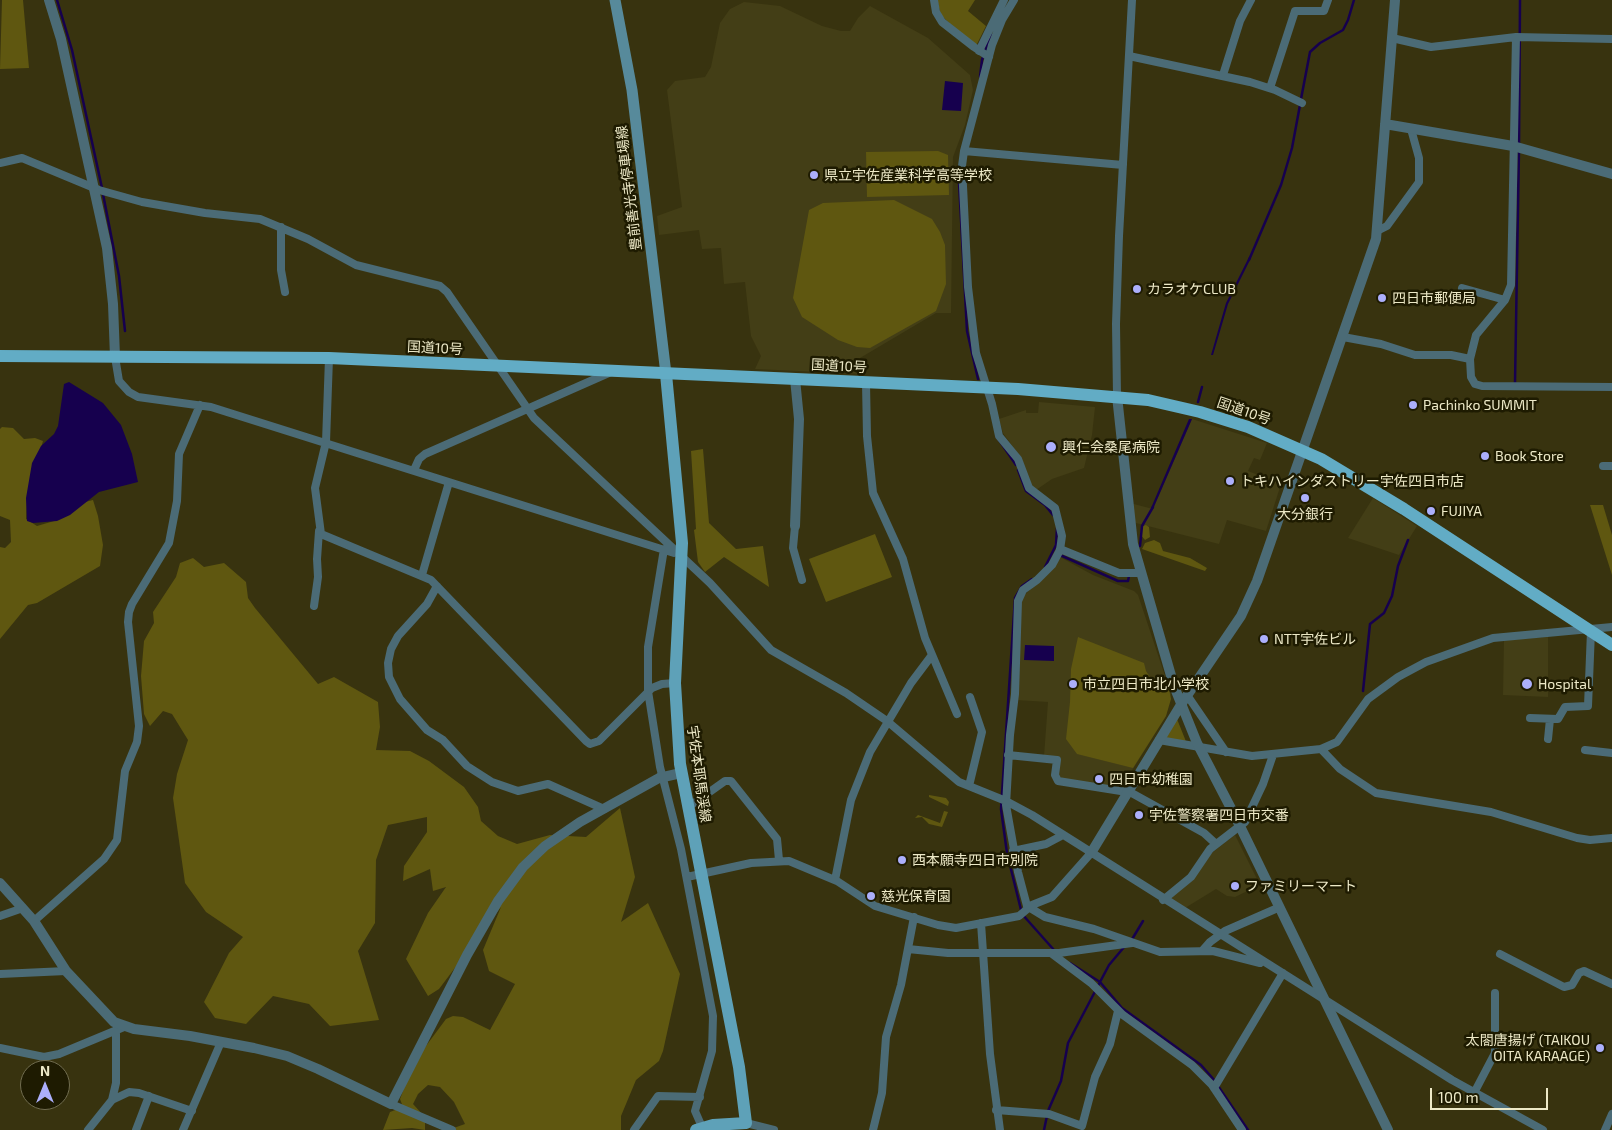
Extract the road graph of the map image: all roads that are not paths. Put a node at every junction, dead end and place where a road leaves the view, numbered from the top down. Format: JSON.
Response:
{"nodes":[{"id":1,"x":49,"y":0,"type":"edge"},
{"id":2,"x":615,"y":0,"type":"edge"},
{"id":3,"x":934,"y":0,"type":"edge"},
{"id":4,"x":1004,"y":0,"type":"edge"},
{"id":5,"x":1014,"y":0,"type":"edge"},
{"id":6,"x":1132,"y":0,"type":"edge"},
{"id":7,"x":1251,"y":0,"type":"edge"},
{"id":8,"x":1328,"y":0,"type":"edge"},
{"id":9,"x":1395,"y":0,"type":"edge"},
{"id":10,"x":1516,"y":37,"type":"junction"},
{"id":11,"x":1392,"y":38,"type":"junction"},
{"id":12,"x":1612,"y":39,"type":"edge"},
{"id":13,"x":979,"y":51,"type":"junction"},
{"id":14,"x":989,"y":56,"type":"junction"},
{"id":15,"x":1129,"y":56,"type":"junction"},
{"id":16,"x":1223,"y":75,"type":"junction"},
{"id":17,"x":1270,"y":88,"type":"junction"},
{"id":18,"x":1302,"y":103,"type":"dead end"},
{"id":19,"x":1385,"y":124,"type":"junction"},
{"id":20,"x":1411,"y":128,"type":"junction"},
{"id":21,"x":1513,"y":146,"type":"junction"},
{"id":22,"x":964,"y":152,"type":"junction"},
{"id":23,"x":0,"y":164,"type":"edge"},
{"id":24,"x":1123,"y":165,"type":"junction"},
{"id":25,"x":1612,"y":174,"type":"edge"},
{"id":26,"x":99,"y":190,"type":"junction"},
{"id":27,"x":281,"y":227,"type":"junction"},
{"id":28,"x":1377,"y":231,"type":"junction"},
{"id":29,"x":1462,"y":288,"type":"dead end"},
{"id":30,"x":285,"y":292,"type":"dead end"},
{"id":31,"x":1505,"y":300,"type":"junction"},
{"id":32,"x":1343,"y":337,"type":"junction"},
{"id":33,"x":0,"y":356,"type":"edge"},
{"id":34,"x":115,"y":357,"type":"junction"},
{"id":35,"x":329,"y":358,"type":"junction"},
{"id":36,"x":1470,"y":359,"type":"junction"},
{"id":37,"x":496,"y":366,"type":"junction"},
{"id":38,"x":613,"y":371,"type":"junction"},
{"id":39,"x":666,"y":374,"type":"junction"},
{"id":40,"x":795,"y":379,"type":"junction"},
{"id":41,"x":866,"y":383,"type":"junction"},
{"id":42,"x":1612,"y":387,"type":"edge"},
{"id":43,"x":987,"y":388,"type":"junction"},
{"id":44,"x":1117,"y":396,"type":"junction"},
{"id":45,"x":200,"y":405,"type":"junction"},
{"id":46,"x":528,"y":410,"type":"junction"},
{"id":47,"x":326,"y":442,"type":"junction"},
{"id":48,"x":1303,"y":450,"type":"junction"},
{"id":49,"x":1603,"y":466,"type":"dead end"},
{"id":50,"x":1612,"y":466,"type":"edge"},
{"id":51,"x":414,"y":470,"type":"junction"},
{"id":52,"x":449,"y":482,"type":"junction"},
{"id":53,"x":795,"y":526,"type":"joint"},
{"id":54,"x":319,"y":531,"type":"junction"},
{"id":55,"x":664,"y":549,"type":"junction"},
{"id":56,"x":1060,"y":549,"type":"junction"},
{"id":57,"x":682,"y":558,"type":"junction"},
{"id":58,"x":1140,"y":573,"type":"junction"},
{"id":59,"x":422,"y":575,"type":"junction"},
{"id":60,"x":802,"y":580,"type":"dead end"},
{"id":61,"x":437,"y":586,"type":"junction"},
{"id":62,"x":314,"y":606,"type":"dead end"},
{"id":63,"x":1612,"y":627,"type":"edge"},
{"id":64,"x":1589,"y":630,"type":"junction"},
{"id":65,"x":1612,"y":645,"type":"edge"},
{"id":66,"x":932,"y":655,"type":"junction"},
{"id":67,"x":675,"y":683,"type":"junction"},
{"id":68,"x":648,"y":692,"type":"junction"},
{"id":69,"x":970,"y":698,"type":"dead end"},
{"id":70,"x":1184,"y":700,"type":"junction"},
{"id":71,"x":956,"y":714,"type":"dead end"},
{"id":72,"x":1530,"y":718,"type":"dead end"},
{"id":73,"x":1550,"y":719,"type":"junction"},
{"id":74,"x":887,"y":721,"type":"junction"},
{"id":75,"x":1548,"y":739,"type":"dead end"},
{"id":76,"x":1159,"y":740,"type":"junction"},
{"id":77,"x":1200,"y":747,"type":"junction"},
{"id":78,"x":1321,"y":749,"type":"junction"},
{"id":79,"x":1585,"y":750,"type":"dead end"},
{"id":80,"x":1226,"y":752,"type":"junction"},
{"id":81,"x":1612,"y":753,"type":"edge"},
{"id":82,"x":1008,"y":755,"type":"junction"},
{"id":83,"x":1273,"y":755,"type":"junction"},
{"id":84,"x":681,"y":773,"type":"junction"},
{"id":85,"x":663,"y":776,"type":"junction"},
{"id":86,"x":969,"y":786,"type":"junction"},
{"id":87,"x":1128,"y":792,"type":"junction"},
{"id":88,"x":1003,"y":799,"type":"junction"},
{"id":89,"x":687,"y":808,"type":"junction"},
{"id":90,"x":604,"y":809,"type":"junction"},
{"id":91,"x":1240,"y":826,"type":"junction"},
{"id":92,"x":1063,"y":835,"type":"junction"},
{"id":93,"x":1612,"y":838,"type":"edge"},
{"id":94,"x":1216,"y":844,"type":"junction"},
{"id":95,"x":1013,"y":851,"type":"junction"},
{"id":96,"x":1091,"y":853,"type":"junction"},
{"id":97,"x":779,"y":860,"type":"junction"},
{"id":98,"x":701,"y":874,"type":"junction"},
{"id":99,"x":687,"y":877,"type":"junction"},
{"id":100,"x":835,"y":880,"type":"junction"},
{"id":101,"x":0,"y":883,"type":"edge"},
{"id":102,"x":1163,"y":900,"type":"junction"},
{"id":103,"x":1280,"y":907,"type":"junction"},
{"id":104,"x":24,"y":908,"type":"junction"},
{"id":105,"x":1029,"y":908,"type":"junction"},
{"id":106,"x":0,"y":916,"type":"edge"},
{"id":107,"x":914,"y":917,"type":"junction"},
{"id":108,"x":34,"y":921,"type":"junction"},
{"id":109,"x":981,"y":922,"type":"junction"},
{"id":110,"x":1219,"y":934,"type":"junction"},
{"id":111,"x":1132,"y":943,"type":"junction"},
{"id":112,"x":908,"y":949,"type":"junction"},
{"id":113,"x":1203,"y":950,"type":"junction"},
{"id":114,"x":982,"y":952,"type":"junction"},
{"id":115,"x":1051,"y":953,"type":"junction"},
{"id":116,"x":1500,"y":954,"type":"dead end"},
{"id":117,"x":1272,"y":967,"type":"junction"},
{"id":118,"x":66,"y":971,"type":"junction"},
{"id":119,"x":0,"y":974,"type":"edge"},
{"id":120,"x":1283,"y":974,"type":"junction"},
{"id":121,"x":1612,"y":984,"type":"edge"},
{"id":122,"x":1495,"y":993,"type":"dead end"},
{"id":123,"x":1325,"y":999,"type":"junction"},
{"id":124,"x":1118,"y":1011,"type":"junction"},
{"id":125,"x":120,"y":1029,"type":"junction"},
{"id":126,"x":222,"y":1042,"type":"junction"},
{"id":127,"x":0,"y":1048,"type":"edge"},
{"id":128,"x":1214,"y":1088,"type":"junction"},
{"id":129,"x":1474,"y":1093,"type":"junction"},
{"id":130,"x":148,"y":1096,"type":"junction"},
{"id":131,"x":700,"y":1097,"type":"junction"},
{"id":132,"x":112,"y":1100,"type":"junction"},
{"id":133,"x":391,"y":1104,"type":"junction"},
{"id":134,"x":996,"y":1110,"type":"junction"},
{"id":135,"x":192,"y":1111,"type":"junction"},
{"id":136,"x":1612,"y":1114,"type":"edge"},
{"id":137,"x":435,"y":1126,"type":"edge"},
{"id":138,"x":747,"y":1127,"type":"edge"},
{"id":139,"x":699,"y":1129,"type":"edge"},
{"id":140,"x":88,"y":1130,"type":"edge"},
{"id":141,"x":136,"y":1130,"type":"edge"},
{"id":142,"x":183,"y":1130,"type":"edge"},
{"id":143,"x":452,"y":1130,"type":"edge"},
{"id":144,"x":634,"y":1130,"type":"edge"},
{"id":145,"x":774,"y":1130,"type":"edge"},
{"id":146,"x":873,"y":1130,"type":"edge"},
{"id":147,"x":1000,"y":1130,"type":"edge"},
{"id":148,"x":1242,"y":1130,"type":"edge"},
{"id":149,"x":1388,"y":1130,"type":"edge"},
{"id":150,"x":1543,"y":1130,"type":"edge"},
{"id":151,"x":1605,"y":1130,"type":"edge"}],
"edges":[{"from":1,"to":26,"type":"street"},
{"from":2,"to":39,"type":"main road","name":"豊前善光寺停車場線"},
{"from":3,"to":13,"type":"street"},
{"from":4,"to":13,"type":"street"},
{"from":5,"to":14,"type":"street"},
{"from":6,"to":15,"type":"street"},
{"from":7,"to":16,"type":"street"},
{"from":8,"to":17,"type":"street"},
{"from":9,"to":11,"type":"street"},
{"from":10,"to":11,"type":"street"},
{"from":10,"to":12,"type":"street"},
{"from":10,"to":21,"type":"street"},
{"from":11,"to":19,"type":"street"},
{"from":13,"to":14,"type":"street"},
{"from":14,"to":22,"type":"street"},
{"from":15,"to":16,"type":"street"},
{"from":15,"to":24,"type":"street"},
{"from":16,"to":17,"type":"street"},
{"from":17,"to":18,"type":"street"},
{"from":19,"to":20,"type":"street"},
{"from":19,"to":28,"type":"street"},
{"from":20,"to":21,"type":"street"},
{"from":20,"to":28,"type":"street"},
{"from":21,"to":25,"type":"street"},
{"from":21,"to":31,"type":"street"},
{"from":22,"to":24,"type":"street"},
{"from":22,"to":43,"type":"street"},
{"from":23,"to":26,"type":"street"},
{"from":24,"to":44,"type":"street"},
{"from":26,"to":27,"type":"street"},
{"from":26,"to":34,"type":"street"},
{"from":27,"to":30,"type":"street"},
{"from":27,"to":37,"type":"street"},
{"from":28,"to":32,"type":"street"},
{"from":29,"to":31,"type":"street"},
{"from":31,"to":36,"type":"street"},
{"from":32,"to":36,"type":"street"},
{"from":32,"to":48,"type":"street"},
{"from":33,"to":34,"type":"highway","name":"国道10号"},
{"from":34,"to":35,"type":"highway","name":"国道10号"},
{"from":34,"to":45,"type":"street"},
{"from":35,"to":37,"type":"highway","name":"国道10号"},
{"from":35,"to":47,"type":"street"},
{"from":36,"to":42,"type":"street"},
{"from":37,"to":38,"type":"highway","name":"国道10号"},
{"from":37,"to":46,"type":"street"},
{"from":38,"to":39,"type":"highway","name":"国道10号"},
{"from":38,"to":46,"type":"street"},
{"from":39,"to":40,"type":"highway","name":"国道10号"},
{"from":39,"to":57,"type":"main road","name":"宇佐本耶馬渓線"},
{"from":40,"to":41,"type":"highway","name":"国道10号"},
{"from":40,"to":53,"type":"street"},
{"from":41,"to":43,"type":"highway","name":"国道10号"},
{"from":41,"to":66,"type":"street"},
{"from":43,"to":44,"type":"highway","name":"国道10号"},
{"from":43,"to":56,"type":"street"},
{"from":44,"to":48,"type":"highway","name":"国道10号"},
{"from":44,"to":58,"type":"street"},
{"from":45,"to":47,"type":"street"},
{"from":45,"to":108,"type":"street"},
{"from":46,"to":51,"type":"street"},
{"from":46,"to":57,"type":"street"},
{"from":47,"to":51,"type":"street"},
{"from":47,"to":54,"type":"street"},
{"from":48,"to":64,"type":"highway","name":"国道10号"},
{"from":48,"to":70,"type":"street"},
{"from":49,"to":50,"type":"street"},
{"from":51,"to":52,"type":"street"},
{"from":52,"to":55,"type":"street"},
{"from":52,"to":59,"type":"street"},
{"from":53,"to":60,"type":"street"},
{"from":54,"to":59,"type":"street"},
{"from":54,"to":62,"type":"street"},
{"from":55,"to":57,"type":"street"},
{"from":55,"to":68,"type":"street"},
{"from":56,"to":58,"type":"street"},
{"from":56,"to":82,"type":"street"},
{"from":57,"to":67,"type":"main road","name":"宇佐本耶馬渓線"},
{"from":57,"to":74,"type":"street"},
{"from":58,"to":70,"type":"street"},
{"from":59,"to":61,"type":"street"},
{"from":61,"to":68,"type":"street"},
{"from":61,"to":90,"type":"street"},
{"from":63,"to":64,"type":"street"},
{"from":64,"to":65,"type":"highway","name":"国道10号"},
{"from":64,"to":73,"type":"street"},
{"from":64,"to":78,"type":"street"},
{"from":66,"to":71,"type":"street"},
{"from":66,"to":74,"type":"street"},
{"from":67,"to":68,"type":"street"},
{"from":67,"to":84,"type":"main road","name":"宇佐本耶馬渓線"},
{"from":68,"to":85,"type":"street"},
{"from":69,"to":86,"type":"street"},
{"from":70,"to":76,"type":"street"},
{"from":70,"to":77,"type":"street"},
{"from":70,"to":80,"type":"street"},
{"from":72,"to":73,"type":"street"},
{"from":73,"to":75,"type":"street"},
{"from":74,"to":86,"type":"street"},
{"from":74,"to":100,"type":"street"},
{"from":76,"to":77,"type":"street"},
{"from":76,"to":87,"type":"street"},
{"from":77,"to":80,"type":"street"},
{"from":77,"to":91,"type":"street"},
{"from":78,"to":83,"type":"street"},
{"from":78,"to":93,"type":"street"},
{"from":79,"to":81,"type":"street"},
{"from":80,"to":83,"type":"street"},
{"from":82,"to":87,"type":"street"},
{"from":82,"to":88,"type":"street"},
{"from":83,"to":91,"type":"street"},
{"from":84,"to":85,"type":"street"},
{"from":84,"to":89,"type":"main road","name":"宇佐本耶馬渓線"},
{"from":85,"to":90,"type":"street"},
{"from":85,"to":99,"type":"street"},
{"from":86,"to":88,"type":"street"},
{"from":87,"to":94,"type":"street"},
{"from":87,"to":96,"type":"street"},
{"from":88,"to":92,"type":"street"},
{"from":88,"to":95,"type":"street"},
{"from":89,"to":97,"type":"street"},
{"from":89,"to":98,"type":"main road","name":"宇佐本耶馬渓線"},
{"from":90,"to":133,"type":"street"},
{"from":91,"to":94,"type":"street"},
{"from":91,"to":103,"type":"street"},
{"from":92,"to":95,"type":"street"},
{"from":92,"to":96,"type":"street"},
{"from":94,"to":102,"type":"street"},
{"from":95,"to":105,"type":"street"},
{"from":96,"to":102,"type":"street"},
{"from":96,"to":105,"type":"street"},
{"from":97,"to":98,"type":"street"},
{"from":97,"to":100,"type":"street"},
{"from":98,"to":99,"type":"street"},
{"from":98,"to":138,"type":"main road","name":"宇佐本耶馬渓線"},
{"from":99,"to":131,"type":"street"},
{"from":100,"to":107,"type":"street"},
{"from":101,"to":104,"type":"street"},
{"from":102,"to":110,"type":"street"},
{"from":103,"to":110,"type":"street"},
{"from":103,"to":123,"type":"street"},
{"from":104,"to":106,"type":"street"},
{"from":104,"to":108,"type":"street"},
{"from":105,"to":109,"type":"street"},
{"from":105,"to":111,"type":"street"},
{"from":107,"to":109,"type":"street"},
{"from":107,"to":112,"type":"street"},
{"from":108,"to":118,"type":"street"},
{"from":109,"to":114,"type":"street"},
{"from":110,"to":113,"type":"street"},
{"from":110,"to":117,"type":"street"},
{"from":111,"to":113,"type":"street"},
{"from":111,"to":115,"type":"street"},
{"from":112,"to":114,"type":"street"},
{"from":112,"to":146,"type":"street"},
{"from":113,"to":117,"type":"street"},
{"from":114,"to":115,"type":"street"},
{"from":114,"to":134,"type":"street"},
{"from":115,"to":124,"type":"street"},
{"from":116,"to":121,"type":"street"},
{"from":117,"to":120,"type":"street"},
{"from":118,"to":119,"type":"street"},
{"from":118,"to":125,"type":"street"},
{"from":120,"to":123,"type":"street"},
{"from":120,"to":128,"type":"street"},
{"from":122,"to":129,"type":"street"},
{"from":123,"to":129,"type":"street"},
{"from":123,"to":149,"type":"street"},
{"from":124,"to":128,"type":"street"},
{"from":124,"to":134,"type":"street"},
{"from":125,"to":126,"type":"street"},
{"from":125,"to":127,"type":"street"},
{"from":125,"to":132,"type":"street"},
{"from":126,"to":133,"type":"street"},
{"from":126,"to":135,"type":"street"},
{"from":128,"to":148,"type":"street"},
{"from":129,"to":150,"type":"street"},
{"from":130,"to":132,"type":"street"},
{"from":130,"to":135,"type":"street"},
{"from":130,"to":141,"type":"street"},
{"from":131,"to":139,"type":"street"},
{"from":131,"to":144,"type":"street"},
{"from":132,"to":140,"type":"street"},
{"from":133,"to":137,"type":"street"},
{"from":134,"to":147,"type":"street"},
{"from":135,"to":142,"type":"street"},
{"from":136,"to":151,"type":"street"},
{"from":137,"to":143,"type":"street"},
{"from":138,"to":139,"type":"main road"},
{"from":138,"to":145,"type":"street"}]}
